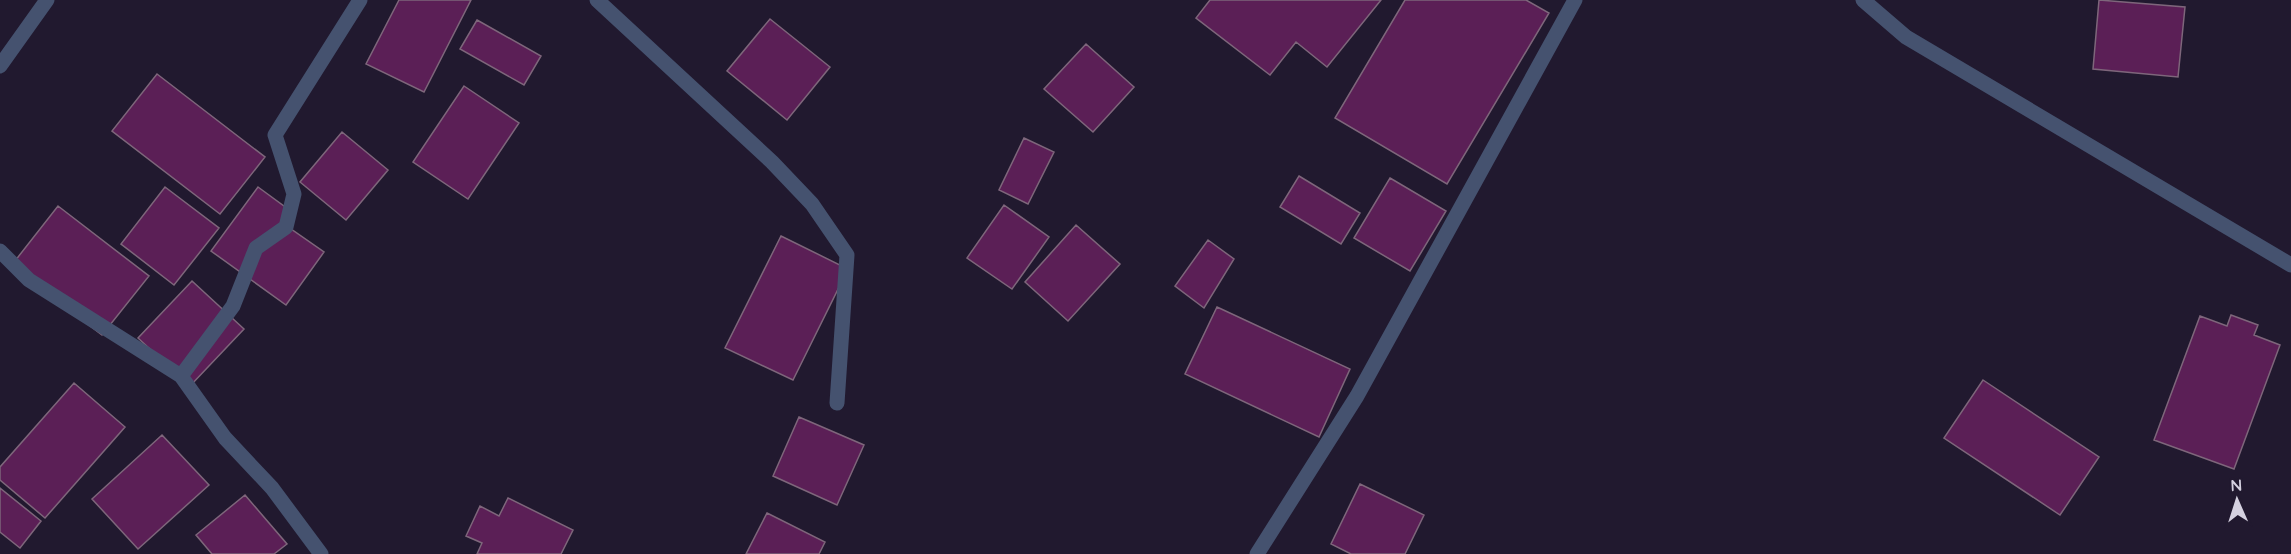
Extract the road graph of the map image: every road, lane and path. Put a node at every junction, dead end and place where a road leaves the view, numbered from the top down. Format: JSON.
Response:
{"nodes":[{"id":1,"x":47,"y":0,"type":"edge"},
{"id":2,"x":360,"y":0,"type":"edge"},
{"id":3,"x":597,"y":0,"type":"edge"},
{"id":4,"x":1575,"y":0,"type":"edge"},
{"id":5,"x":1863,"y":0,"type":"edge"},
{"id":6,"x":0,"y":66,"type":"edge"},
{"id":7,"x":0,"y":251,"type":"edge"},
{"id":8,"x":2291,"y":265,"type":"edge"},
{"id":9,"x":181,"y":376,"type":"junction"},
{"id":10,"x":837,"y":403,"type":"dead end"},
{"id":11,"x":321,"y":554,"type":"edge"},
{"id":12,"x":1257,"y":554,"type":"edge"}],
"edges":[{"from":1,"to":6,"type":"street"},
{"from":2,"to":9,"type":"street"},
{"from":3,"to":10,"type":"street"},
{"from":4,"to":12,"type":"street"},
{"from":5,"to":8,"type":"street"},
{"from":7,"to":9,"type":"street"},
{"from":9,"to":11,"type":"street"}]}
